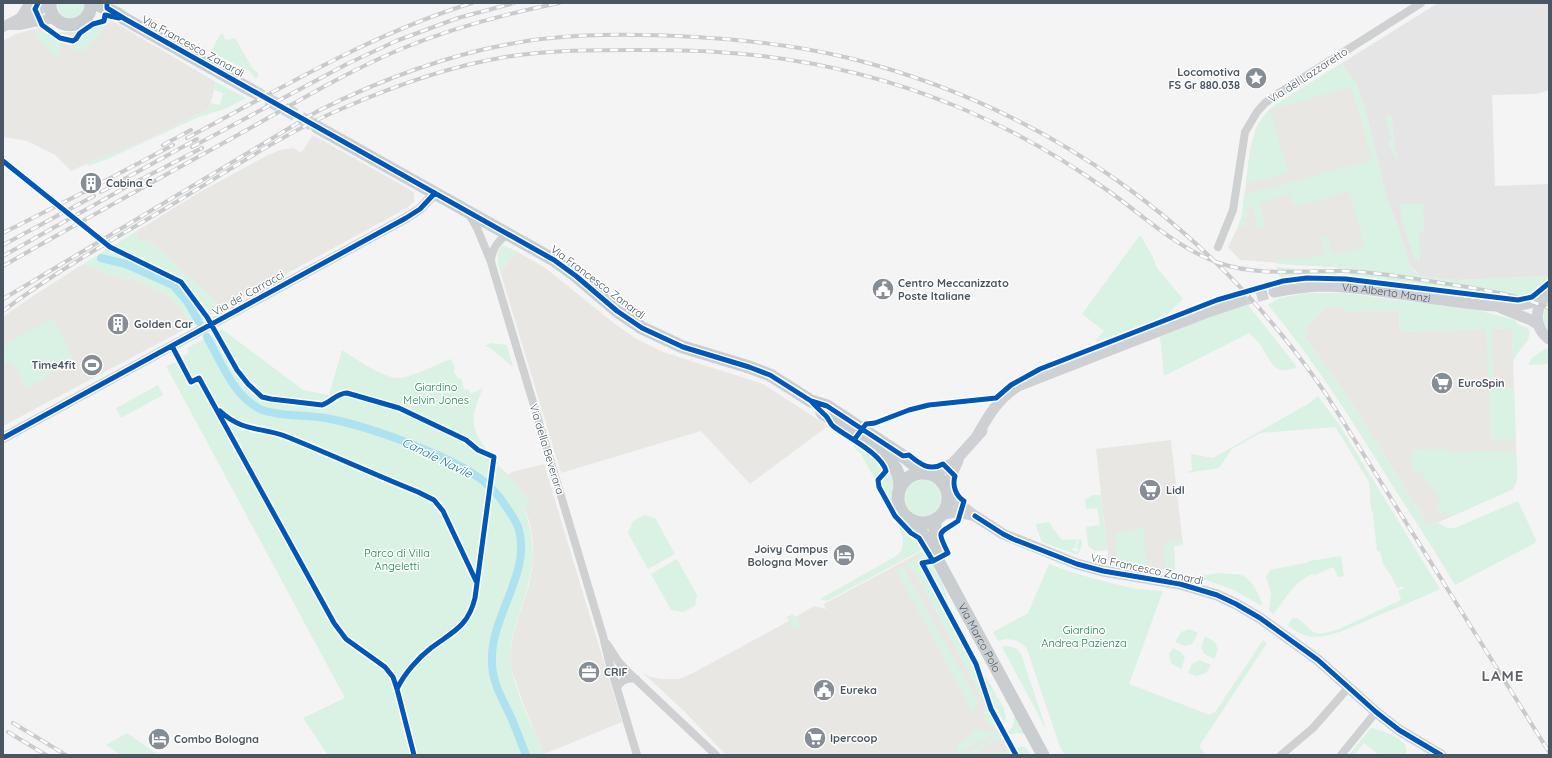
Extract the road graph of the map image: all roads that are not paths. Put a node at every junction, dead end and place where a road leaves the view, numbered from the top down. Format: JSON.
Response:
{"nodes":[{"id":1,"x":30,"y":3,"type":"edge"},
{"id":2,"x":49,"y":3,"type":"edge"},
{"id":3,"x":90,"y":3,"type":"edge"},
{"id":4,"x":94,"y":3,"type":"edge"},
{"id":5,"x":1421,"y":3,"type":"edge"},
{"id":6,"x":20,"y":18,"type":"junction"},
{"id":7,"x":54,"y":18,"type":"junction"},
{"id":8,"x":86,"y":18,"type":"junction"},
{"id":9,"x":125,"y":19,"type":"junction"},
{"id":10,"x":6,"y":26,"type":"edge"},
{"id":11,"x":250,"y":90,"type":"tunnel mouth"},
{"id":12,"x":317,"y":127,"type":"tunnel mouth"},
{"id":13,"x":435,"y":193,"type":"junction"},
{"id":14,"x":466,"y":210,"type":"junction"},
{"id":15,"x":508,"y":234,"type":"junction"},
{"id":16,"x":1218,"y":247,"type":"dead end"},
{"id":17,"x":491,"y":262,"type":"junction"},
{"id":18,"x":1274,"y":292,"type":"tunnel mouth"},
{"id":19,"x":1546,"y":296,"type":"edge"},
{"id":20,"x":1241,"y":301,"type":"tunnel mouth"},
{"id":21,"x":1498,"y":307,"type":"junction"},
{"id":22,"x":1539,"y":325,"type":"junction"},
{"id":23,"x":1549,"y":339,"type":"edge"},
{"id":24,"x":811,"y":401,"type":"junction"},
{"id":25,"x":3,"y":438,"type":"edge"},
{"id":26,"x":960,"y":457,"type":"junction"},
{"id":27,"x":929,"y":474,"type":"junction"},
{"id":28,"x":900,"y":487,"type":"junction"},
{"id":29,"x":948,"y":492,"type":"junction"},
{"id":30,"x":975,"y":516,"type":"junction"},
{"id":31,"x":939,"y":518,"type":"junction"},
{"id":32,"x":914,"y":522,"type":"junction"},
{"id":33,"x":603,"y":636,"type":"junction"},
{"id":34,"x":636,"y":679,"type":"junction"},
{"id":35,"x":617,"y":688,"type":"junction"},
{"id":36,"x":1349,"y":688,"type":"junction"},
{"id":37,"x":1376,"y":712,"type":"junction"},
{"id":38,"x":637,"y":755,"type":"edge"},
{"id":39,"x":716,"y":755,"type":"edge"},
{"id":40,"x":1043,"y":755,"type":"edge"},
{"id":41,"x":1052,"y":755,"type":"edge"},
{"id":42,"x":1280,"y":755,"type":"edge"},
{"id":43,"x":1341,"y":755,"type":"edge"},
{"id":44,"x":1440,"y":755,"type":"edge"}],
"edges":[{"from":1,"to":6,"type":"street"},
{"from":2,"to":6,"type":"street"},
{"from":2,"to":7,"type":"main road"},
{"from":3,"to":8,"type":"main road"},
{"from":4,"to":9,"type":"main road","name":"Via Francesco Zanardi"},
{"from":5,"to":16,"type":"street","name":"Via del Lazzaretto"},
{"from":6,"to":10,"type":"street"},
{"from":7,"to":8,"type":"main road","name":"Via Francesco Zanardi"},
{"from":7,"to":10,"type":"street"},
{"from":8,"to":9,"type":"main road","name":"Via Francesco Zanardi"},
{"from":9,"to":11,"type":"main road","name":"Via Francesco Zanardi"},
{"from":12,"to":13,"type":"main road","name":"Via Francesco Zanardi"},
{"from":13,"to":14,"type":"main road","name":"Via Francesco Zanardi"},
{"from":13,"to":25,"type":"street","name":"Via de' Carracci"},
{"from":14,"to":15,"type":"main road","name":"Via Francesco Zanardi"},
{"from":14,"to":17,"type":"street","name":"Via della Beverara"},
{"from":15,"to":17,"type":"street"},
{"from":15,"to":24,"type":"main road","name":"Via Francesco Zanardi"},
{"from":17,"to":33,"type":"street","name":"Via della Beverara"},
{"from":18,"to":21,"type":"main road","name":"Via Alberto Manzi"},
{"from":19,"to":21,"type":"main road","name":"Via Alberto Manzi"},
{"from":19,"to":22,"type":"main road"},
{"from":20,"to":26,"type":"main road"},
{"from":21,"to":22,"type":"main road","name":"Via Alberto Manzi"},
{"from":22,"to":23,"type":"main road"},
{"from":24,"to":27,"type":"main road","name":"Via Francesco Zanardi"},
{"from":24,"to":28,"type":"main road","name":"Via Francesco Zanardi"},
{"from":26,"to":27,"type":"main road"},
{"from":26,"to":29,"type":"main road"},
{"from":27,"to":28,"type":"main road"},
{"from":27,"to":29,"type":"main road"},
{"from":28,"to":32,"type":"main road"},
{"from":29,"to":30,"type":"main road","name":"Via Francesco Zanardi"},
{"from":29,"to":31,"type":"main road"},
{"from":30,"to":31,"type":"main road","name":"Via Francesco Zanardi"},
{"from":30,"to":36,"type":"main road","name":"Via Francesco Zanardi"},
{"from":31,"to":32,"type":"main road"},
{"from":31,"to":41,"type":"main road","name":"Via Marco Polo"},
{"from":32,"to":40,"type":"main road","name":"Via Marco Polo"},
{"from":33,"to":34,"type":"street","name":"Via della Beverara"},
{"from":33,"to":35,"type":"street","name":"Via della Beverara"},
{"from":34,"to":35,"type":"street"},
{"from":34,"to":39,"type":"street","name":"Via della Beverara"},
{"from":35,"to":38,"type":"street","name":"Via della Beverara"},
{"from":36,"to":37,"type":"main road","name":"Via Francesco Zanardi"},
{"from":36,"to":42,"type":"street"},
{"from":37,"to":43,"type":"street"},
{"from":37,"to":44,"type":"main road","name":"Via Francesco Zanardi"}]}
